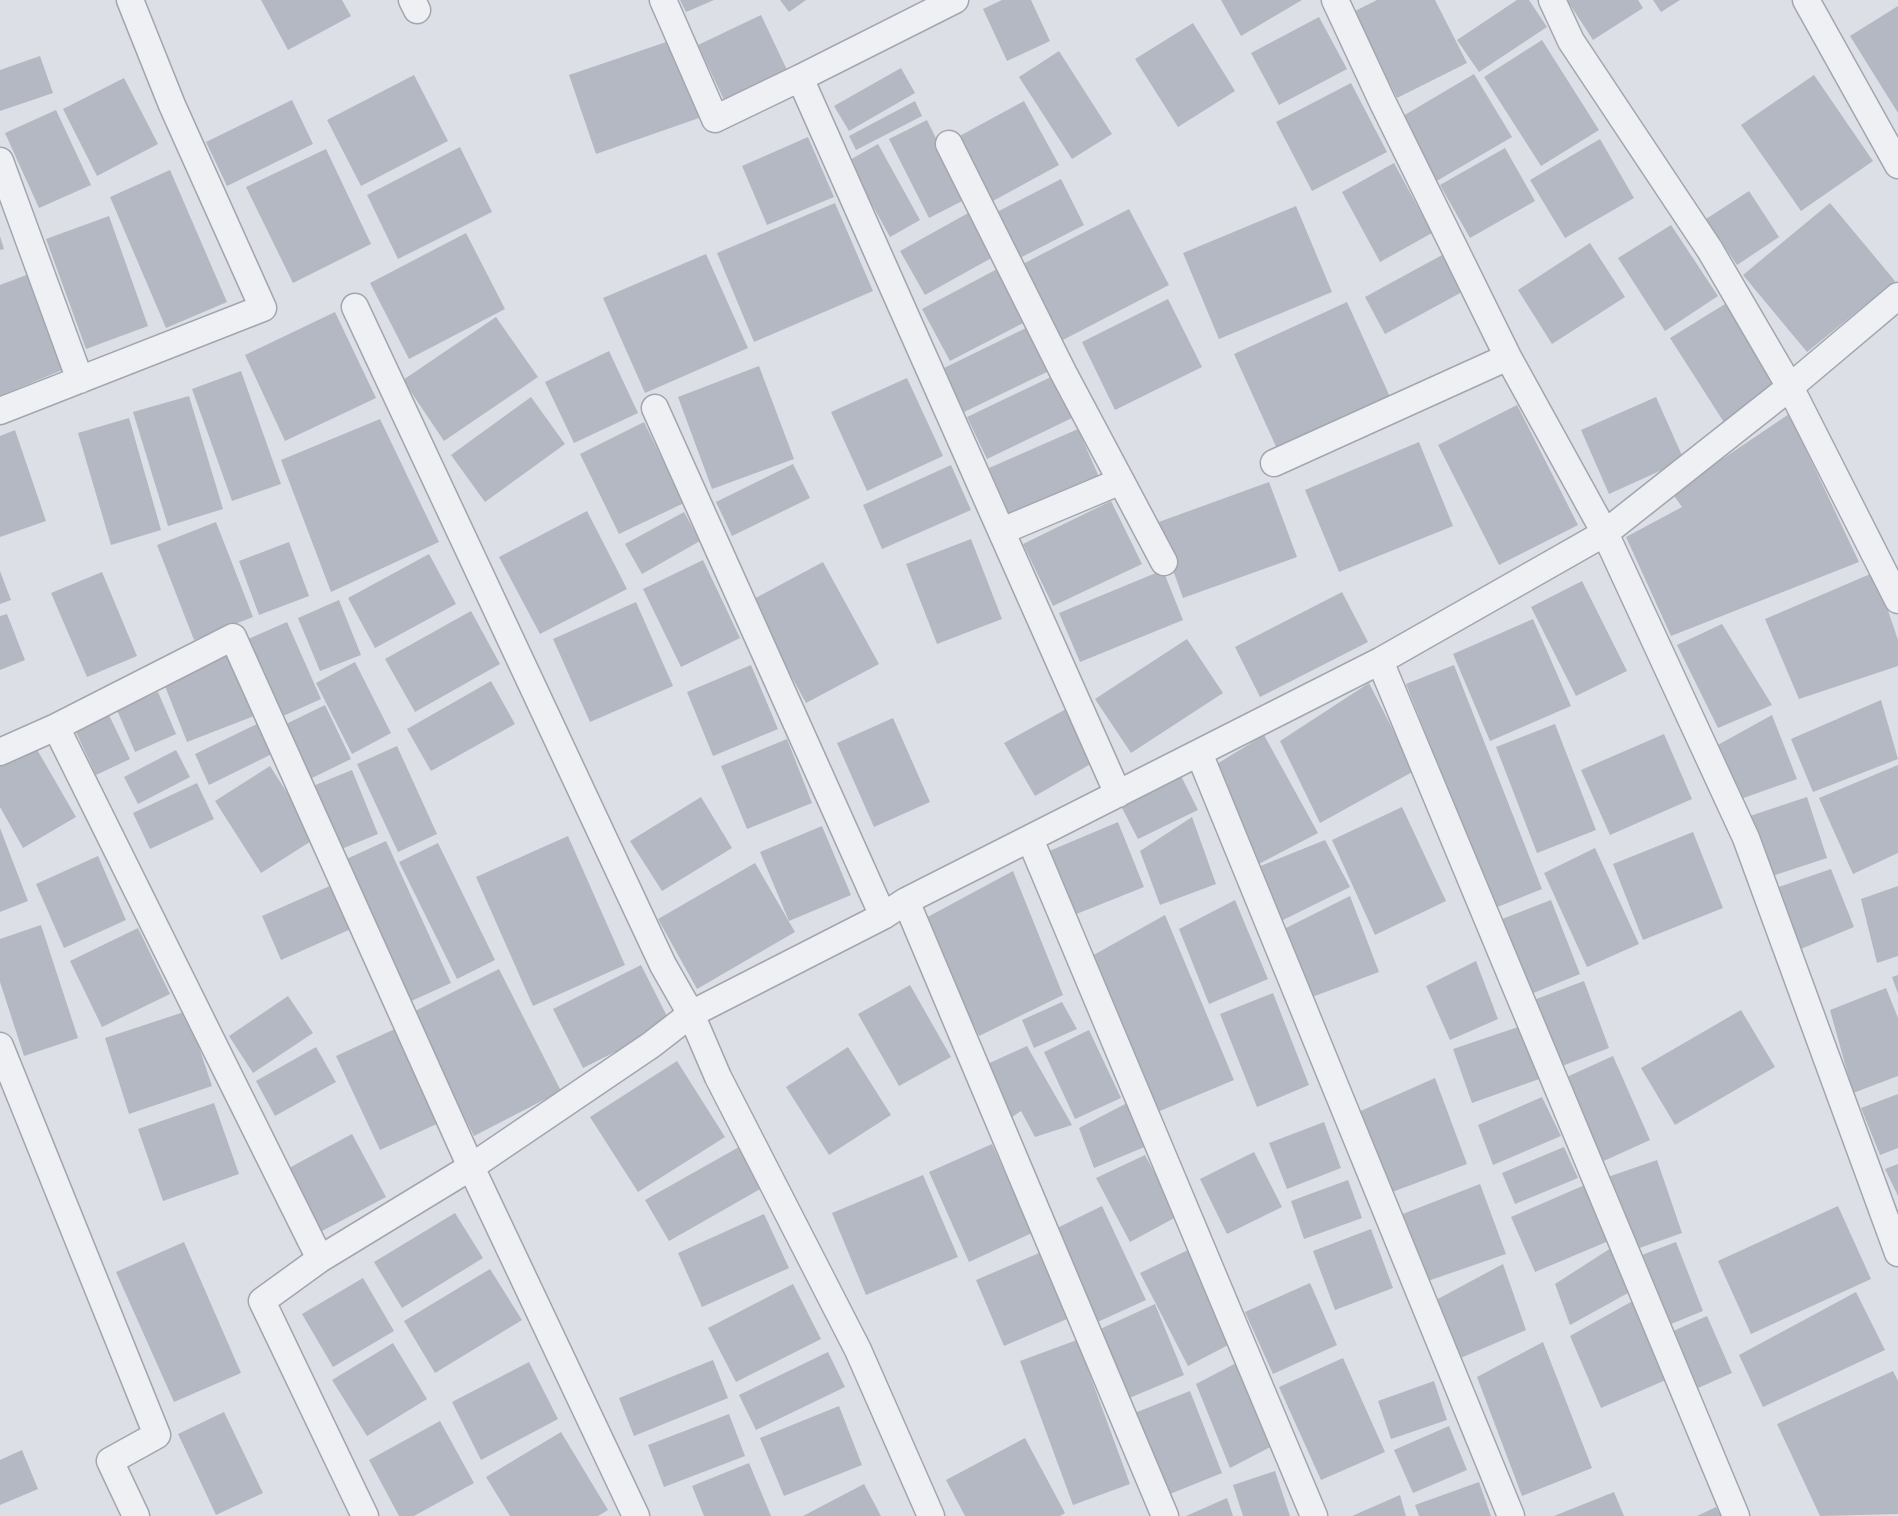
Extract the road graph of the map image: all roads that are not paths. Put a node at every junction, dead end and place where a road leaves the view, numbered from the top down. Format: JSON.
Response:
{"nodes":[{"id":1,"x":130,"y":0,"type":"edge"},
{"id":2,"x":663,"y":0,"type":"edge"},
{"id":3,"x":955,"y":0,"type":"edge"},
{"id":4,"x":1335,"y":0,"type":"edge"},
{"id":5,"x":1552,"y":0,"type":"edge"},
{"id":6,"x":1806,"y":0,"type":"edge"},
{"id":7,"x":800,"y":78,"type":"junction"},
{"id":8,"x":950,"y":144,"type":"dead end"},
{"id":9,"x":0,"y":161,"type":"edge"},
{"id":10,"x":1898,"y":165,"type":"edge"},
{"id":11,"x":1898,"y":296,"type":"edge"},
{"id":12,"x":355,"y":307,"type":"dead end"},
{"id":13,"x":1508,"y":357,"type":"junction"},
{"id":14,"x":80,"y":380,"type":"junction"},
{"id":15,"x":1790,"y":387,"type":"junction"},
{"id":16,"x":655,"y":408,"type":"dead end"},
{"id":17,"x":0,"y":411,"type":"edge"},
{"id":18,"x":1274,"y":463,"type":"dead end"},
{"id":19,"x":1120,"y":481,"type":"junction"},
{"id":20,"x":1002,"y":531,"type":"junction"},
{"id":21,"x":1605,"y":533,"type":"junction"},
{"id":22,"x":1164,"y":562,"type":"dead end"},
{"id":23,"x":1898,"y":600,"type":"edge"},
{"id":24,"x":1380,"y":661,"type":"junction"},
{"id":25,"x":56,"y":727,"type":"junction"},
{"id":26,"x":0,"y":752,"type":"edge"},
{"id":27,"x":1199,"y":753,"type":"junction"},
{"id":28,"x":1118,"y":794,"type":"junction"},
{"id":29,"x":1030,"y":839,"type":"junction"},
{"id":30,"x":906,"y":901,"type":"junction"},
{"id":31,"x":883,"y":916,"type":"junction"},
{"id":32,"x":691,"y":1014,"type":"junction"},
{"id":33,"x":0,"y":1046,"type":"edge"},
{"id":34,"x":471,"y":1167,"type":"junction"},
{"id":35,"x":1898,"y":1253,"type":"edge"},
{"id":36,"x":320,"y":1259,"type":"junction"},
{"id":37,"x":136,"y":1516,"type":"edge"},
{"id":38,"x":365,"y":1516,"type":"edge"},
{"id":39,"x":636,"y":1516,"type":"edge"},
{"id":40,"x":931,"y":1516,"type":"edge"},
{"id":41,"x":1164,"y":1516,"type":"edge"},
{"id":42,"x":1314,"y":1516,"type":"edge"},
{"id":43,"x":1511,"y":1516,"type":"edge"},
{"id":44,"x":1736,"y":1516,"type":"edge"}],
"edges":[{"from":1,"to":14,"type":"street"},
{"from":2,"to":7,"type":"street"},
{"from":3,"to":7,"type":"street"},
{"from":4,"to":13,"type":"street"},
{"from":5,"to":15,"type":"street"},
{"from":6,"to":10,"type":"street"},
{"from":7,"to":20,"type":"street"},
{"from":8,"to":19,"type":"street"},
{"from":9,"to":14,"type":"street"},
{"from":11,"to":15,"type":"street"},
{"from":12,"to":32,"type":"street"},
{"from":13,"to":18,"type":"street"},
{"from":13,"to":21,"type":"street"},
{"from":14,"to":17,"type":"street"},
{"from":15,"to":21,"type":"street"},
{"from":15,"to":23,"type":"street"},
{"from":16,"to":31,"type":"street"},
{"from":19,"to":20,"type":"street"},
{"from":19,"to":22,"type":"street"},
{"from":20,"to":28,"type":"street"},
{"from":21,"to":24,"type":"street"},
{"from":21,"to":35,"type":"street"},
{"from":24,"to":27,"type":"street"},
{"from":24,"to":44,"type":"street"},
{"from":25,"to":26,"type":"street"},
{"from":25,"to":34,"type":"street"},
{"from":25,"to":36,"type":"street"},
{"from":27,"to":28,"type":"street"},
{"from":27,"to":43,"type":"street"},
{"from":28,"to":29,"type":"street"},
{"from":29,"to":30,"type":"street"},
{"from":29,"to":42,"type":"street"},
{"from":30,"to":31,"type":"street"},
{"from":30,"to":41,"type":"street"},
{"from":31,"to":32,"type":"street"},
{"from":32,"to":34,"type":"street"},
{"from":32,"to":40,"type":"street"},
{"from":33,"to":37,"type":"street"},
{"from":34,"to":36,"type":"street"},
{"from":34,"to":39,"type":"street"},
{"from":36,"to":38,"type":"street"}]}
